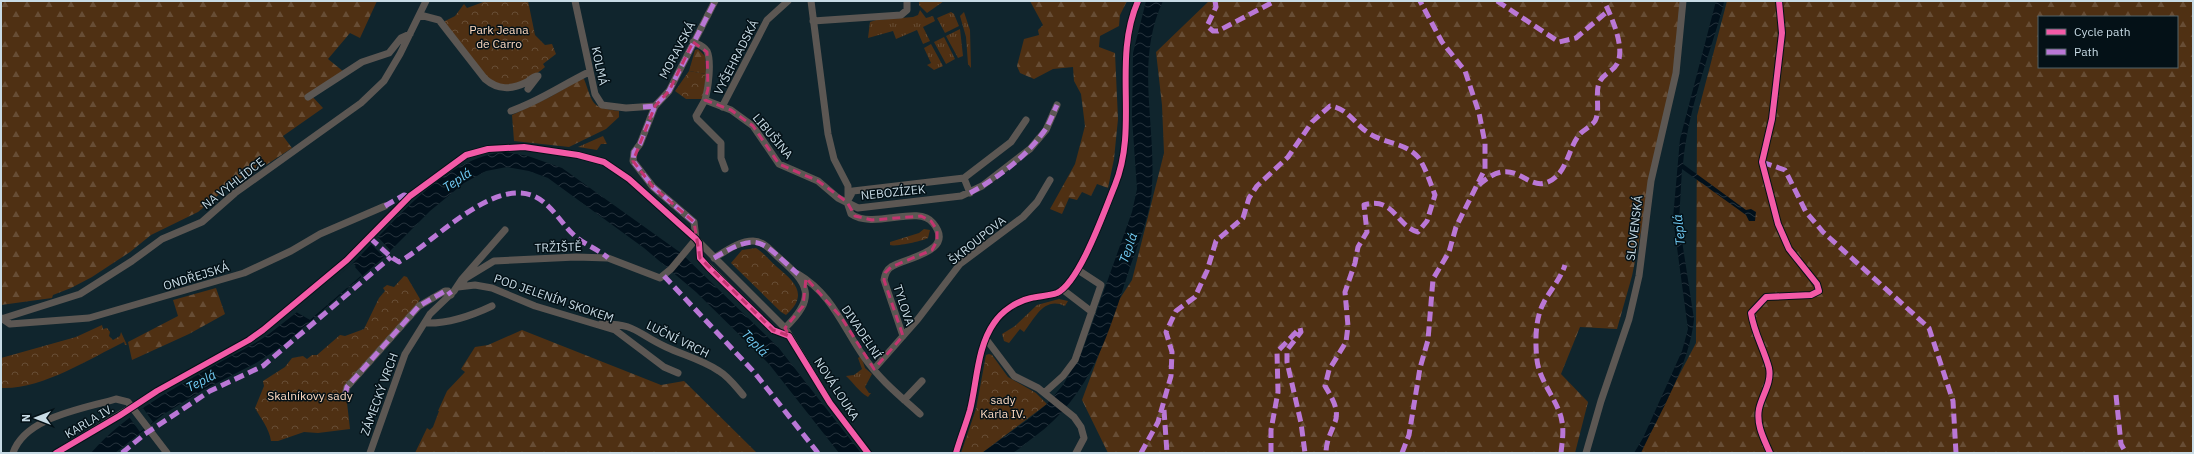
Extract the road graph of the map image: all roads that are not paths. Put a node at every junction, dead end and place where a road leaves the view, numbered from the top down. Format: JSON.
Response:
{"nodes":[{"id":1,"x":426,"y":1,"type":"edge"},
{"id":2,"x":575,"y":1,"type":"edge"},
{"id":3,"x":715,"y":1,"type":"edge"},
{"id":4,"x":788,"y":1,"type":"edge"},
{"id":5,"x":811,"y":1,"type":"edge"},
{"id":6,"x":907,"y":1,"type":"edge"},
{"id":7,"x":1138,"y":1,"type":"edge"},
{"id":8,"x":1683,"y":1,"type":"edge"},
{"id":9,"x":420,"y":15,"type":"junction"},
{"id":10,"x":813,"y":20,"type":"junction"},
{"id":11,"x":410,"y":34,"type":"junction"},
{"id":12,"x":693,"y":42,"type":"junction"},
{"id":13,"x":589,"y":72,"type":"junction"},
{"id":14,"x":528,"y":89,"type":"dead end"},
{"id":15,"x":308,"y":97,"type":"dead end"},
{"id":16,"x":705,"y":100,"type":"junction"},
{"id":17,"x":1057,"y":105,"type":"dead end"},
{"id":18,"x":655,"y":106,"type":"junction"},
{"id":19,"x":722,"y":107,"type":"junction"},
{"id":20,"x":511,"y":110,"type":"dead end"},
{"id":21,"x":1026,"y":120,"type":"dead end"},
{"id":22,"x":725,"y":169,"type":"dead end"},
{"id":23,"x":964,"y":178,"type":"junction"},
{"id":24,"x":1050,"y":180,"type":"dead end"},
{"id":25,"x":970,"y":193,"type":"junction"},
{"id":26,"x":847,"y":202,"type":"junction"},
{"id":27,"x":384,"y":206,"type":"dead end"},
{"id":28,"x":505,"y":230,"type":"dead end"},
{"id":29,"x":698,"y":241,"type":"junction"},
{"id":30,"x":714,"y":258,"type":"junction"},
{"id":31,"x":1078,"y":270,"type":"junction"},
{"id":32,"x":798,"y":274,"type":"junction"},
{"id":33,"x":458,"y":287,"type":"junction"},
{"id":34,"x":1062,"y":289,"type":"junction"},
{"id":35,"x":451,"y":295,"type":"junction"},
{"id":36,"x":492,"y":306,"type":"dead end"},
{"id":37,"x":1092,"y":312,"type":"junction"},
{"id":38,"x":3,"y":319,"type":"edge"},
{"id":39,"x":425,"y":323,"type":"junction"},
{"id":40,"x":594,"y":324,"type":"junction"},
{"id":41,"x":785,"y":328,"type":"junction"},
{"id":42,"x":789,"y":336,"type":"junction"},
{"id":43,"x":903,"y":336,"type":"junction"},
{"id":44,"x":986,"y":339,"type":"junction"},
{"id":45,"x":874,"y":369,"type":"junction"},
{"id":46,"x":678,"y":373,"type":"dead end"},
{"id":47,"x":922,"y":381,"type":"dead end"},
{"id":48,"x":1044,"y":393,"type":"junction"},
{"id":49,"x":345,"y":395,"type":"dead end"},
{"id":50,"x":743,"y":395,"type":"dead end"},
{"id":51,"x":904,"y":400,"type":"junction"},
{"id":52,"x":134,"y":410,"type":"junction"},
{"id":53,"x":920,"y":414,"type":"dead end"},
{"id":54,"x":13,"y":453,"type":"edge"},
{"id":55,"x":56,"y":453,"type":"edge"},
{"id":56,"x":167,"y":453,"type":"edge"},
{"id":57,"x":370,"y":453,"type":"edge"},
{"id":58,"x":868,"y":453,"type":"edge"},
{"id":59,"x":956,"y":453,"type":"edge"},
{"id":60,"x":1076,"y":453,"type":"edge"},
{"id":61,"x":1586,"y":453,"type":"edge"}],
"edges":[{"from":1,"to":9,"type":"street","name":"NA VYHLÍDCE"},
{"from":2,"to":13,"type":"street","name":"KOLMÁ"},
{"from":3,"to":12,"type":"street","name":"MORAVSKÁ"},
{"from":4,"to":19,"type":"street","name":"VYŠEHRADSKÁ"},
{"from":5,"to":10,"type":"street"},
{"from":6,"to":10,"type":"street"},
{"from":7,"to":31,"type":"street"},
{"from":8,"to":61,"type":"street","name":"SLOVENSKÁ"},
{"from":9,"to":11,"type":"street","name":"NA VYHLÍDCE"},
{"from":9,"to":14,"type":"street"},
{"from":10,"to":26,"type":"street"},
{"from":11,"to":15,"type":"street"},
{"from":11,"to":38,"type":"street","name":"NA VYHLÍDCE"},
{"from":12,"to":16,"type":"street"},
{"from":12,"to":18,"type":"street","name":"MORAVSKÁ"},
{"from":13,"to":18,"type":"street","name":"KOLMÁ"},
{"from":13,"to":20,"type":"street"},
{"from":16,"to":19,"type":"street","name":"LIBUŠINA"},
{"from":16,"to":22,"type":"street"},
{"from":17,"to":25,"type":"street","name":"NEBOZÍZEK"},
{"from":18,"to":29,"type":"street","name":"MORAVSKÁ"},
{"from":19,"to":26,"type":"street","name":"LIBUŠINA"},
{"from":21,"to":23,"type":"street"},
{"from":23,"to":25,"type":"street"},
{"from":23,"to":26,"type":"street","name":"NEBOZÍZEK"},
{"from":24,"to":43,"type":"street","name":"ŠKROUPOVA"},
{"from":25,"to":26,"type":"street","name":"NEBOZÍZEK"},
{"from":26,"to":43,"type":"street","name":"TYLOVA"},
{"from":27,"to":38,"type":"street","name":"ONDŘEJSKÁ"},
{"from":28,"to":33,"type":"street","name":"ZÁMECKÝ VRCH"},
{"from":29,"to":30,"type":"street","name":"NOVÁ LOUKA"},
{"from":29,"to":33,"type":"street","name":"TRŽIŠTĚ"},
{"from":29,"to":42,"type":"street"},
{"from":30,"to":32,"type":"street","name":"DIVADELNÍ"},
{"from":30,"to":41,"type":"street","name":"NOVÁ LOUKA"},
{"from":31,"to":34,"type":"street"},
{"from":31,"to":37,"type":"street"},
{"from":32,"to":41,"type":"street"},
{"from":32,"to":45,"type":"street","name":"DIVADELNÍ"},
{"from":33,"to":35,"type":"street","name":"ZÁMECKÝ VRCH"},
{"from":33,"to":40,"type":"street","name":"POD JELENÍM SKOKEM"},
{"from":34,"to":37,"type":"street"},
{"from":34,"to":44,"type":"street"},
{"from":35,"to":39,"type":"street","name":"ZÁMECKÝ VRCH"},
{"from":35,"to":49,"type":"street"},
{"from":36,"to":39,"type":"street"},
{"from":37,"to":48,"type":"street"},
{"from":39,"to":57,"type":"street","name":"ZÁMECKÝ VRCH"},
{"from":40,"to":46,"type":"street","name":"POD JELENÍM SKOKEM"},
{"from":40,"to":50,"type":"street","name":"LUČNÍ VRCH"},
{"from":41,"to":42,"type":"street","name":"NOVÁ LOUKA"},
{"from":42,"to":58,"type":"street","name":"NOVÁ LOUKA"},
{"from":43,"to":45,"type":"street","name":"TYLOVA"},
{"from":44,"to":48,"type":"street"},
{"from":44,"to":59,"type":"street"},
{"from":45,"to":51,"type":"street","name":"DIVADELNÍ"},
{"from":47,"to":51,"type":"street"},
{"from":48,"to":60,"type":"street"},
{"from":51,"to":53,"type":"street","name":"DIVADELNÍ"},
{"from":52,"to":54,"type":"street"},
{"from":52,"to":55,"type":"street","name":"KARLA IV."},
{"from":52,"to":56,"type":"street"}]}
